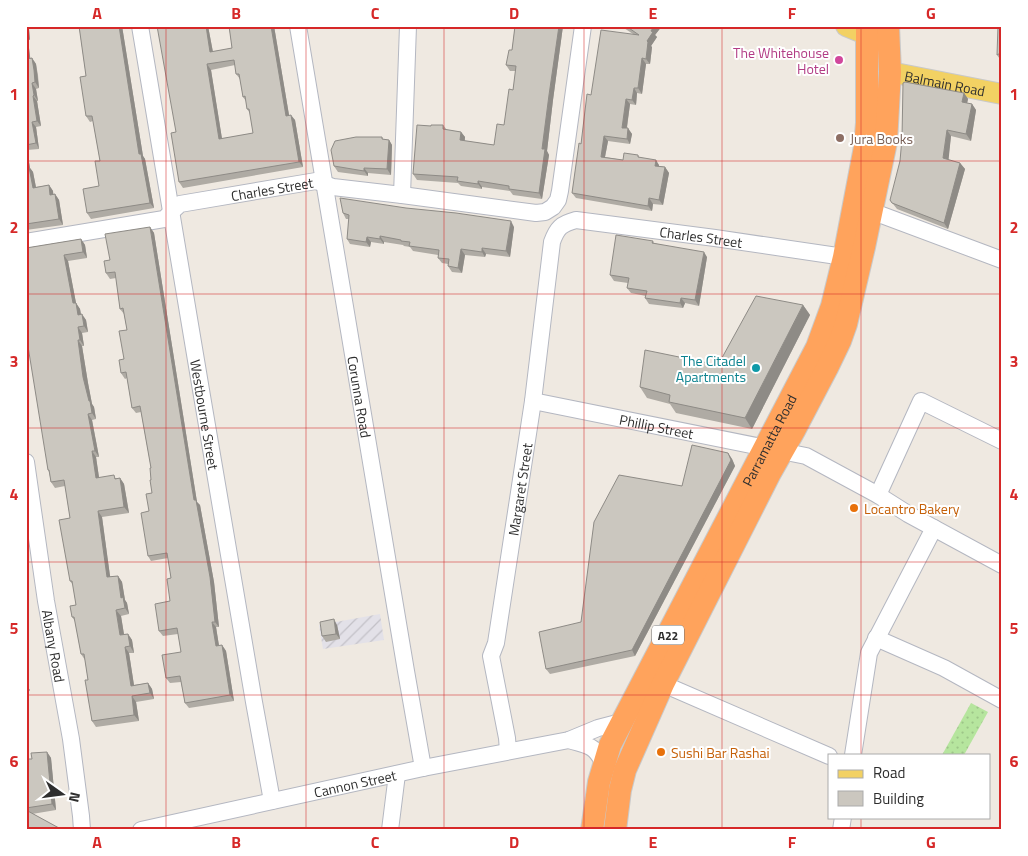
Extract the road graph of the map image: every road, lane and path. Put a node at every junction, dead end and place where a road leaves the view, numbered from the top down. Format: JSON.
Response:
{"nodes":[{"id":1,"x":140,"y":26,"type":"edge"},
{"id":2,"x":298,"y":26,"type":"edge"},
{"id":3,"x":408,"y":26,"type":"edge"},
{"id":4,"x":583,"y":26,"type":"edge"},
{"id":5,"x":846,"y":26,"type":"edge"},
{"id":6,"x":878,"y":33,"type":"edge"},
{"id":7,"x":890,"y":72,"type":"junction"},
{"id":8,"x":1002,"y":94,"type":"edge"},
{"id":9,"x":324,"y":184,"type":"junction"},
{"id":10,"x":402,"y":195,"type":"junction"},
{"id":11,"x":172,"y":211,"type":"junction"},
{"id":12,"x":872,"y":211,"type":"junction"},
{"id":13,"x":560,"y":227,"type":"joint"},
{"id":14,"x":26,"y":242,"type":"edge"},
{"id":15,"x":844,"y":257,"type":"junction"},
{"id":16,"x":1002,"y":260,"type":"edge"},
{"id":17,"x":533,"y":401,"type":"junction"},
{"id":18,"x":1002,"y":440,"type":"edge"},
{"id":19,"x":773,"y":449,"type":"junction"},
{"id":20,"x":26,"y":462,"type":"edge"},
{"id":21,"x":878,"y":495,"type":"junction"},
{"id":22,"x":934,"y":528,"type":"junction"},
{"id":23,"x":33,"y":555,"type":"edge"},
{"id":24,"x":1002,"y":565,"type":"edge"},
{"id":25,"x":876,"y":638,"type":"junction"},
{"id":26,"x":663,"y":684,"type":"junction"},
{"id":27,"x":1002,"y":700,"type":"edge"},
{"id":28,"x":622,"y":722,"type":"junction"},
{"id":29,"x":569,"y":740,"type":"junction"},
{"id":30,"x":508,"y":751,"type":"junction"},
{"id":31,"x":853,"y":754,"type":"edge"},
{"id":32,"x":828,"y":756,"type":"edge"},
{"id":33,"x":604,"y":764,"type":"junction"},
{"id":34,"x":424,"y":768,"type":"junction"},
{"id":35,"x":397,"y":774,"type":"junction"},
{"id":36,"x":272,"y":801,"type":"junction"},
{"id":37,"x":190,"y":824,"type":"edge"},
{"id":38,"x":82,"y":830,"type":"edge"},
{"id":39,"x":141,"y":830,"type":"edge"},
{"id":40,"x":390,"y":830,"type":"edge"},
{"id":41,"x":592,"y":830,"type":"edge"},
{"id":42,"x":615,"y":830,"type":"edge"}],
"edges":[{"from":1,"to":11,"type":"street","name":"Westbourne Street"},
{"from":2,"to":9,"type":"street","name":"Corunna Road"},
{"from":3,"to":10,"type":"street"},
{"from":4,"to":10,"type":"street","name":"Charles Street"},
{"from":5,"to":6,"type":"main road"},
{"from":6,"to":7,"type":"highway","name":"Parramatta Road","number":"A22"},
{"from":6,"to":15,"type":"highway","name":"Parramatta Road","number":"A22"},
{"from":7,"to":8,"type":"main road","name":"Balmain Road"},
{"from":7,"to":12,"type":"highway","name":"Parramatta Road","number":"A22"},
{"from":9,"to":10,"type":"street","name":"Charles Street"},
{"from":9,"to":11,"type":"street","name":"Charles Street"},
{"from":9,"to":34,"type":"street","name":"Corunna Road"},
{"from":11,"to":14,"type":"street","name":"Charles Street"},
{"from":11,"to":36,"type":"street","name":"Westbourne Street"},
{"from":12,"to":16,"type":"street"},
{"from":12,"to":19,"type":"highway","name":"Parramatta Road","number":"A22"},
{"from":13,"to":15,"type":"street","name":"Charles Street"},
{"from":13,"to":17,"type":"street","name":"Margaret Street"},
{"from":15,"to":19,"type":"highway","name":"Parramatta Road","number":"A22"},
{"from":17,"to":19,"type":"street","name":"Phillip Street"},
{"from":17,"to":30,"type":"street","name":"Margaret Street"},
{"from":18,"to":21,"type":"street"},
{"from":19,"to":21,"type":"street","name":"Phillip Street"},
{"from":19,"to":26,"type":"highway","name":"Parramatta Road","number":"A22"},
{"from":19,"to":28,"type":"highway","name":"Parramatta Road","number":"A22"},
{"from":20,"to":23,"type":"street","name":"Albany Road"},
{"from":21,"to":22,"type":"street","name":"Phillip Street"},
{"from":22,"to":24,"type":"street","name":"Phillip Street"},
{"from":22,"to":25,"type":"street"},
{"from":23,"to":38,"type":"street","name":"Albany Road"},
{"from":25,"to":27,"type":"street"},
{"from":25,"to":31,"type":"street"},
{"from":26,"to":32,"type":"street"},
{"from":26,"to":42,"type":"highway","name":"Parramatta Road","number":"A22"},
{"from":28,"to":29,"type":"street","name":"Cannon Street"},
{"from":28,"to":33,"type":"highway","name":"Parramatta Road","number":"A22"},
{"from":29,"to":30,"type":"street","name":"Cannon Street"},
{"from":29,"to":33,"type":"street","name":"Cannon Street"},
{"from":30,"to":34,"type":"street","name":"Cannon Street"},
{"from":33,"to":41,"type":"highway","name":"Parramatta Road","number":"A22"},
{"from":34,"to":35,"type":"street","name":"Cannon Street"},
{"from":35,"to":36,"type":"street","name":"Cannon Street"},
{"from":35,"to":40,"type":"street"},
{"from":36,"to":37,"type":"street","name":"Cannon Street"},
{"from":37,"to":39,"type":"street","name":"Cannon Street"}]}
